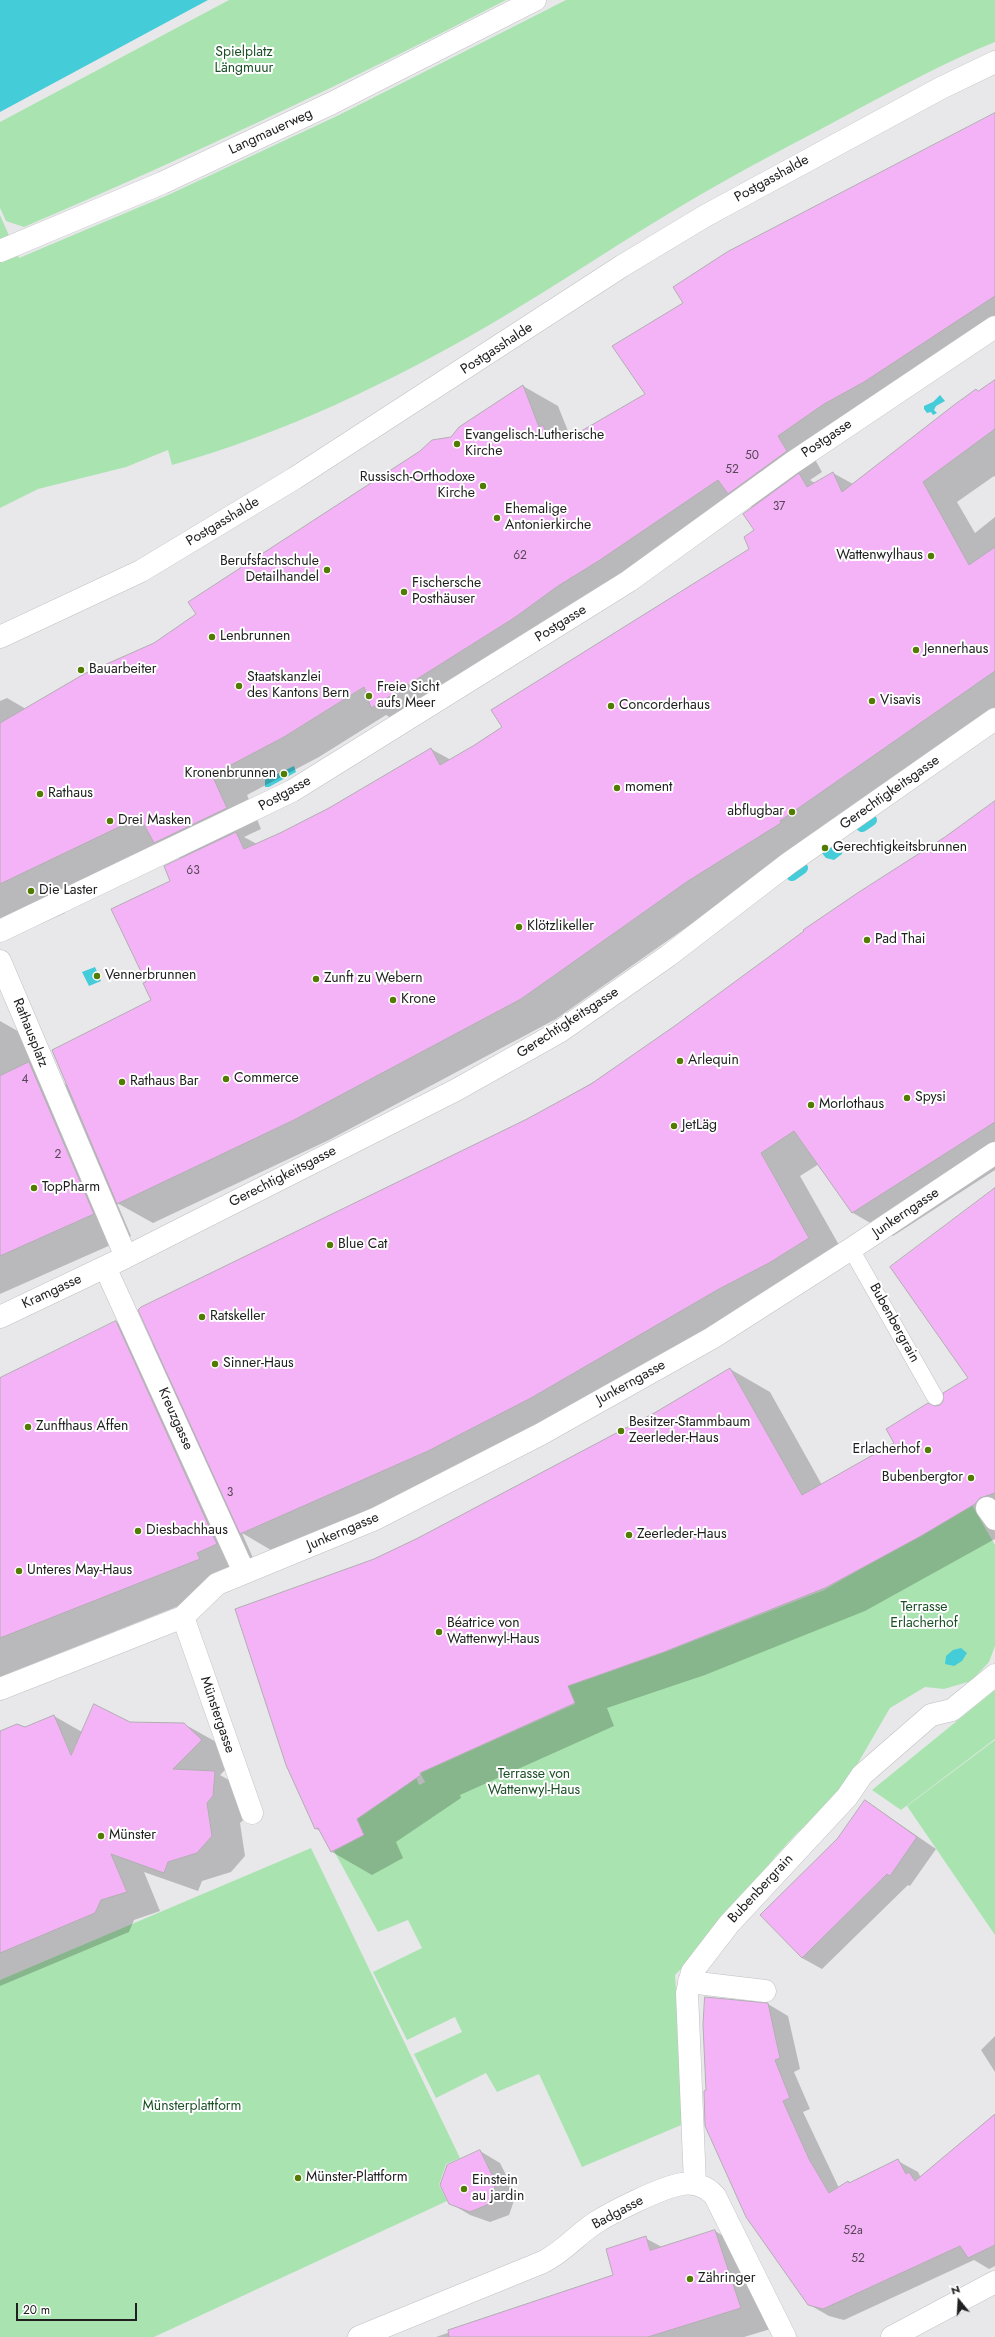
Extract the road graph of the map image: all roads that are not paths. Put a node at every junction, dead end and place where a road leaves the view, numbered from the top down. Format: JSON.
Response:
{"nodes":[{"id":1,"x":535,"y":0,"type":"edge"},
{"id":2,"x":995,"y":62,"type":"edge"},
{"id":3,"x":0,"y":251,"type":"edge"},
{"id":4,"x":995,"y":327,"type":"edge"},
{"id":5,"x":0,"y":637,"type":"edge"},
{"id":6,"x":995,"y":719,"type":"edge"},
{"id":7,"x":0,"y":931,"type":"edge"},
{"id":8,"x":0,"y":961,"type":"edge"},
{"id":9,"x":995,"y":1153,"type":"edge"},
{"id":10,"x":852,"y":1249,"type":"junction"},
{"id":11,"x":126,"y":1257,"type":"junction"},
{"id":12,"x":105,"y":1267,"type":"junction"},
{"id":13,"x":0,"y":1317,"type":"edge"},
{"id":14,"x":935,"y":1397,"type":"dead end"},
{"id":15,"x":244,"y":1572,"type":"junction"},
{"id":16,"x":182,"y":1617,"type":"junction"},
{"id":17,"x":995,"y":1675,"type":"edge"},
{"id":18,"x":0,"y":1689,"type":"edge"},
{"id":19,"x":252,"y":1813,"type":"dead end"},
{"id":20,"x":689,"y":1982,"type":"junction"},
{"id":21,"x":765,"y":1991,"type":"dead end"},
{"id":22,"x":695,"y":2184,"type":"junction"},
{"id":23,"x":995,"y":2282,"type":"edge"},
{"id":24,"x":359,"y":2337,"type":"edge"},
{"id":25,"x":785,"y":2337,"type":"edge"},
{"id":26,"x":892,"y":2337,"type":"edge"}],
"edges":[{"from":1,"to":3,"type":"street","name":"Langmauerweg"},
{"from":2,"to":5,"type":"street","name":"Postgasshalde"},
{"from":4,"to":7,"type":"street","name":"Postgasse"},
{"from":6,"to":11,"type":"street","name":"Gerechtigkeitsgasse"},
{"from":8,"to":11,"type":"street","name":"Rathausplatz"},
{"from":9,"to":10,"type":"street","name":"Junkerngasse"},
{"from":10,"to":14,"type":"lane","name":"Bubenbergrain"},
{"from":10,"to":15,"type":"street","name":"Junkerngasse"},
{"from":11,"to":12,"type":"street","name":"Gerechtigkeitsgasse"},
{"from":12,"to":13,"type":"street","name":"Kramgasse"},
{"from":12,"to":15,"type":"street","name":"Kreuzgasse"},
{"from":15,"to":16,"type":"street"},
{"from":16,"to":18,"type":"street"},
{"from":16,"to":19,"type":"street","name":"Münstergasse"},
{"from":17,"to":20,"type":"street","name":"Bubenbergrain"},
{"from":20,"to":21,"type":"street"},
{"from":20,"to":22,"type":"street","name":"Bubenbergrain"},
{"from":22,"to":24,"type":"street","name":"Badgasse"},
{"from":22,"to":25,"type":"street"},
{"from":23,"to":26,"type":"street"}]}
